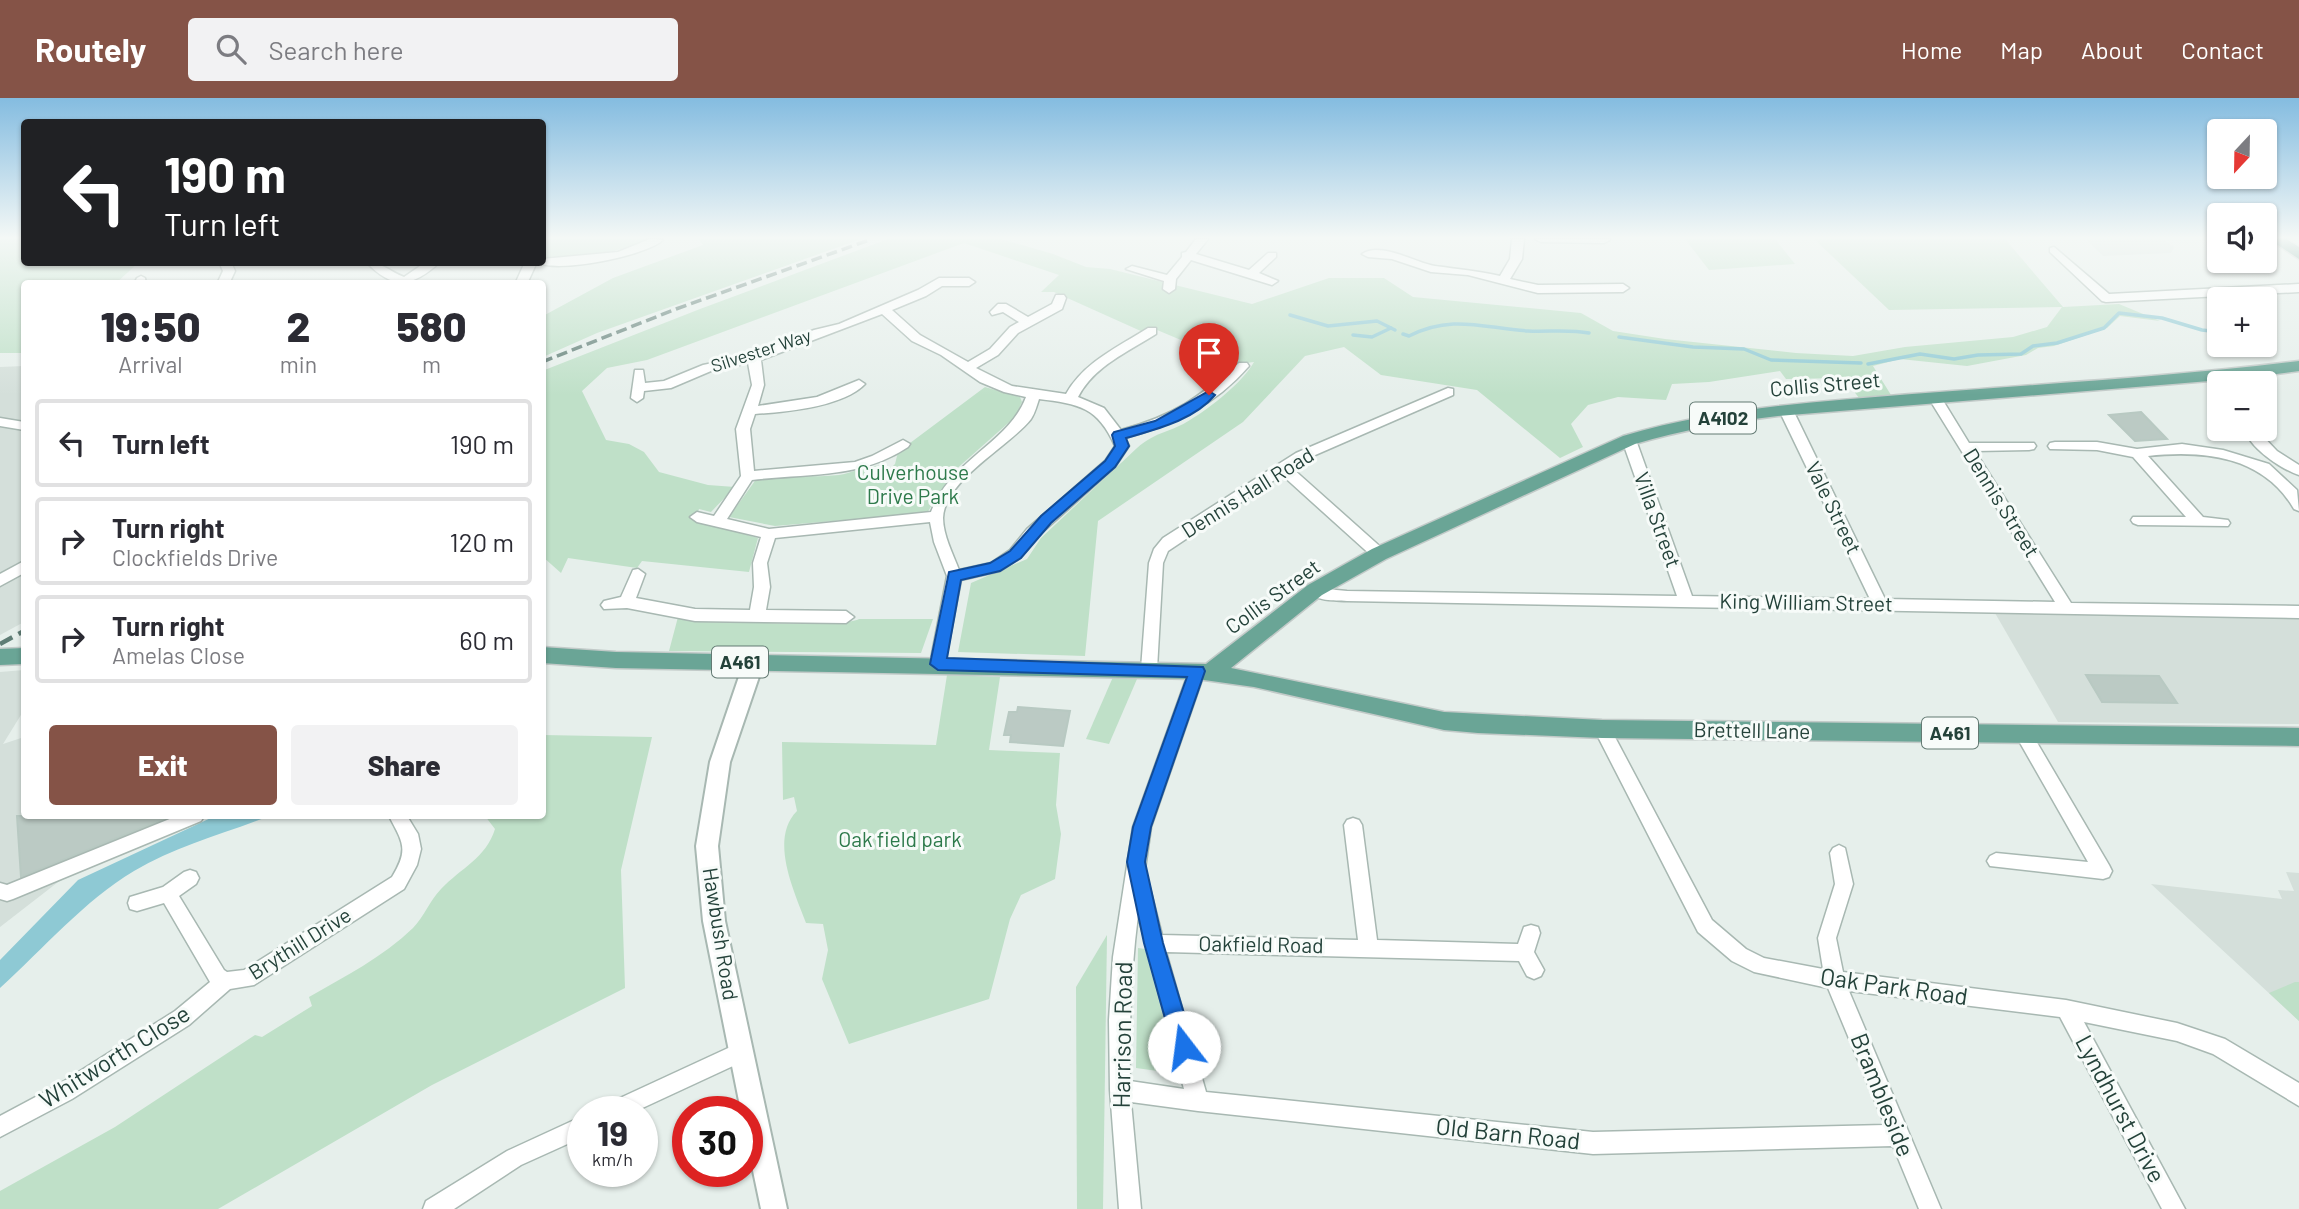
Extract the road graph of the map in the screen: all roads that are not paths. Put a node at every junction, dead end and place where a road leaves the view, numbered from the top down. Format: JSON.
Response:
{"nodes":[{"id":1,"x":925,"y":291,"type":"edge"},
{"id":2,"x":2099,"y":291,"type":"edge"},
{"id":3,"x":2254,"y":291,"type":"edge"},
{"id":4,"x":1060,"y":298,"type":"dead end"},
{"id":5,"x":883,"y":309,"type":"junction"},
{"id":6,"x":996,"y":312,"type":"dead end"},
{"id":7,"x":1028,"y":322,"type":"junction"},
{"id":8,"x":1152,"y":331,"type":"dead end"},
{"id":9,"x":754,"y":358,"type":"junction"},
{"id":10,"x":1243,"y":366,"type":"dead end"},
{"id":11,"x":2299,"y":366,"type":"edge"},
{"id":12,"x":969,"y":367,"type":"junction"},
{"id":13,"x":638,"y":386,"type":"dead end"},
{"id":14,"x":854,"y":392,"type":"dead end"},
{"id":15,"x":1448,"y":392,"type":"dead end"},
{"id":16,"x":1034,"y":394,"type":"junction"},
{"id":17,"x":1934,"y":397,"type":"junction"},
{"id":18,"x":1071,"y":398,"type":"junction"},
{"id":19,"x":750,"y":410,"type":"junction"},
{"id":20,"x":1786,"y":410,"type":"junction"},
{"id":21,"x":0,"y":422,"type":"edge"},
{"id":22,"x":21,"y":426,"type":"edge"},
{"id":23,"x":1119,"y":435,"type":"junction"},
{"id":24,"x":1629,"y":440,"type":"junction"},
{"id":25,"x":2260,"y":441,"type":"edge"},
{"id":26,"x":904,"y":444,"type":"dead end"},
{"id":27,"x":2029,"y":446,"type":"dead end"},
{"id":28,"x":2055,"y":446,"type":"dead end"},
{"id":29,"x":1967,"y":447,"type":"junction"},
{"id":30,"x":2137,"y":453,"type":"junction"},
{"id":31,"x":1282,"y":467,"type":"junction"},
{"id":32,"x":2299,"y":470,"type":"edge"},
{"id":33,"x":748,"y":476,"type":"junction"},
{"id":34,"x":2299,"y":506,"type":"edge"},
{"id":35,"x":697,"y":517,"type":"dead end"},
{"id":36,"x":936,"y":517,"type":"junction"},
{"id":37,"x":2138,"y":520,"type":"dead end"},
{"id":38,"x":718,"y":521,"type":"junction"},
{"id":39,"x":2200,"y":523,"type":"junction"},
{"id":40,"x":2223,"y":523,"type":"dead end"},
{"id":41,"x":769,"y":534,"type":"junction"},
{"id":42,"x":1379,"y":554,"type":"junction"},
{"id":43,"x":21,"y":568,"type":"edge"},
{"id":44,"x":638,"y":573,"type":"dead end"},
{"id":45,"x":954,"y":576,"type":"junction"},
{"id":46,"x":0,"y":581,"type":"edge"},
{"id":47,"x":1315,"y":590,"type":"junction"},
{"id":48,"x":1686,"y":600,"type":"junction"},
{"id":49,"x":627,"y":602,"type":"junction"},
{"id":50,"x":609,"y":605,"type":"dead end"},
{"id":51,"x":1880,"y":606,"type":"junction"},
{"id":52,"x":2067,"y":609,"type":"junction"},
{"id":53,"x":2299,"y":612,"type":"edge"},
{"id":54,"x":757,"y":616,"type":"junction"},
{"id":55,"x":846,"y":617,"type":"dead end"},
{"id":56,"x":21,"y":656,"type":"edge"},
{"id":57,"x":546,"y":656,"type":"edge"},
{"id":58,"x":1,"y":657,"type":"edge"},
{"id":59,"x":754,"y":662,"type":"junction"},
{"id":60,"x":938,"y":664,"type":"junction"},
{"id":61,"x":1149,"y":669,"type":"junction"},
{"id":62,"x":1204,"y":672,"type":"junction"},
{"id":63,"x":1602,"y":729,"type":"junction"},
{"id":64,"x":2023,"y":734,"type":"junction"},
{"id":65,"x":2299,"y":737,"type":"edge"},
{"id":66,"x":188,"y":819,"type":"edge"},
{"id":67,"x":400,"y":819,"type":"edge"},
{"id":68,"x":1353,"y":825,"type":"dead end"},
{"id":69,"x":1839,"y":853,"type":"dead end"},
{"id":70,"x":1996,"y":861,"type":"dead end"},
{"id":71,"x":1136,"y":862,"type":"junction"},
{"id":72,"x":190,"y":878,"type":"dead end"},
{"id":73,"x":0,"y":891,"type":"edge"},
{"id":74,"x":168,"y":894,"type":"junction"},
{"id":75,"x":137,"y":903,"type":"dead end"},
{"id":76,"x":1531,"y":933,"type":"dead end"},
{"id":77,"x":1154,"y":943,"type":"junction"},
{"id":78,"x":1368,"y":947,"type":"junction"},
{"id":79,"x":1524,"y":953,"type":"junction"},
{"id":80,"x":1534,"y":970,"type":"dead end"},
{"id":81,"x":1835,"y":980,"type":"junction"},
{"id":82,"x":225,"y":981,"type":"junction"},
{"id":83,"x":2066,"y":1009,"type":"junction"},
{"id":84,"x":739,"y":1053,"type":"junction"},
{"id":85,"x":1120,"y":1090,"type":"junction"},
{"id":86,"x":646,"y":1096,"type":"edge"},
{"id":87,"x":2299,"y":1096,"type":"edge"},
{"id":88,"x":1198,"y":1101,"type":"junction"},
{"id":89,"x":0,"y":1127,"type":"edge"},
{"id":90,"x":567,"y":1133,"type":"edge"},
{"id":91,"x":1898,"y":1135,"type":"junction"},
{"id":92,"x":434,"y":1209,"type":"edge"},
{"id":93,"x":774,"y":1209,"type":"edge"},
{"id":94,"x":1130,"y":1209,"type":"edge"},
{"id":95,"x":1930,"y":1209,"type":"edge"},
{"id":96,"x":2174,"y":1209,"type":"edge"}],
"edges":[{"from":1,"to":5,"type":"street","name":"Silvester Way"},
{"from":2,"to":3,"type":"street"},
{"from":4,"to":7,"type":"street"},
{"from":5,"to":9,"type":"street","name":"Silvester Way"},
{"from":5,"to":12,"type":"street"},
{"from":6,"to":7,"type":"street"},
{"from":7,"to":12,"type":"street"},
{"from":8,"to":18,"type":"street"},
{"from":9,"to":13,"type":"street","name":"Silvester Way"},
{"from":9,"to":19,"type":"street"},
{"from":10,"to":23,"type":"street"},
{"from":11,"to":17,"type":"main road","name":"Collis Street","number":"A4102"},
{"from":12,"to":16,"type":"street"},
{"from":14,"to":19,"type":"street"},
{"from":15,"to":31,"type":"street","name":"Dennis Hall Road"},
{"from":16,"to":18,"type":"street"},
{"from":16,"to":36,"type":"street"},
{"from":17,"to":20,"type":"main road","name":"Collis Street","number":"A4102"},
{"from":17,"to":29,"type":"street","name":"Dennis Street"},
{"from":18,"to":23,"type":"street"},
{"from":19,"to":33,"type":"street"},
{"from":20,"to":24,"type":"main road","name":"Collis Street","number":"A4102"},
{"from":20,"to":51,"type":"street","name":"Vale Street"},
{"from":21,"to":22,"type":"street"},
{"from":23,"to":45,"type":"street"},
{"from":24,"to":42,"type":"main road","name":"Collis Street","number":"A4102"},
{"from":24,"to":48,"type":"street","name":"Villa Street"},
{"from":25,"to":32,"type":"street"},
{"from":26,"to":33,"type":"street"},
{"from":27,"to":29,"type":"street"},
{"from":28,"to":30,"type":"street"},
{"from":29,"to":52,"type":"street","name":"Dennis Street"},
{"from":30,"to":34,"type":"street"},
{"from":30,"to":39,"type":"street"},
{"from":31,"to":42,"type":"street"},
{"from":31,"to":61,"type":"street","name":"Dennis Hall Road"},
{"from":33,"to":38,"type":"street"},
{"from":35,"to":38,"type":"street"},
{"from":36,"to":41,"type":"street"},
{"from":36,"to":45,"type":"street"},
{"from":37,"to":39,"type":"street"},
{"from":38,"to":41,"type":"street"},
{"from":39,"to":40,"type":"street"},
{"from":41,"to":54,"type":"street"},
{"from":42,"to":47,"type":"main road","name":"Collis Street","number":"A4102"},
{"from":43,"to":46,"type":"street"},
{"from":44,"to":49,"type":"street"},
{"from":45,"to":60,"type":"street"},
{"from":47,"to":48,"type":"street","name":"King William Street"},
{"from":47,"to":62,"type":"main road","name":"Collis Street","number":"A4102"},
{"from":48,"to":51,"type":"street","name":"King William Street"},
{"from":49,"to":50,"type":"street"},
{"from":49,"to":54,"type":"street"},
{"from":51,"to":52,"type":"street","name":"King William Street"},
{"from":52,"to":53,"type":"street","name":"King William Street"},
{"from":54,"to":55,"type":"street"},
{"from":56,"to":58,"type":"main road"},
{"from":57,"to":59,"type":"main road","number":"A461"},
{"from":59,"to":60,"type":"main road","number":"A461"},
{"from":59,"to":84,"type":"street","name":"Hawbush Road"},
{"from":60,"to":61,"type":"main road","number":"A461"},
{"from":61,"to":62,"type":"main road","number":"A461"},
{"from":62,"to":63,"type":"main road","name":"Brettell Lane","number":"A461"},
{"from":62,"to":71,"type":"street","name":"Harrison Road"},
{"from":63,"to":64,"type":"main road","name":"Brettell Lane","number":"A461"},
{"from":63,"to":81,"type":"street","name":"Oak Park Road"},
{"from":64,"to":65,"type":"main road","name":"Brettell Lane","number":"A461"},
{"from":64,"to":70,"type":"street"},
{"from":66,"to":73,"type":"street"},
{"from":67,"to":82,"type":"street","name":"Brythill Drive"},
{"from":68,"to":78,"type":"street"},
{"from":69,"to":81,"type":"street","name":"Brambleside"},
{"from":71,"to":77,"type":"street","name":"Harrison Road"},
{"from":71,"to":85,"type":"street","name":"Harrison Road"},
{"from":72,"to":74,"type":"street"},
{"from":74,"to":75,"type":"street"},
{"from":74,"to":82,"type":"street","name":"Brythill Drive"},
{"from":76,"to":79,"type":"street"},
{"from":77,"to":78,"type":"street","name":"Oakfield Road"},
{"from":77,"to":88,"type":"street","name":"Harrison Road"},
{"from":78,"to":79,"type":"street","name":"Oakfield Road"},
{"from":79,"to":80,"type":"street"},
{"from":81,"to":83,"type":"street","name":"Oak Park Road"},
{"from":81,"to":91,"type":"street","name":"Brambleside"},
{"from":82,"to":89,"type":"street","name":"Whitworth Close"},
{"from":83,"to":87,"type":"street","name":"Oak Park Road"},
{"from":83,"to":96,"type":"street","name":"Lyndhurst Drive"},
{"from":84,"to":86,"type":"street"},
{"from":84,"to":93,"type":"street","name":"Hawbush Road"},
{"from":85,"to":88,"type":"street","name":"Old Barn Road"},
{"from":85,"to":94,"type":"street","name":"Harrison Road"},
{"from":88,"to":91,"type":"street","name":"Old Barn Road"},
{"from":90,"to":92,"type":"street"},
{"from":91,"to":95,"type":"street","name":"Brambleside"}]}
